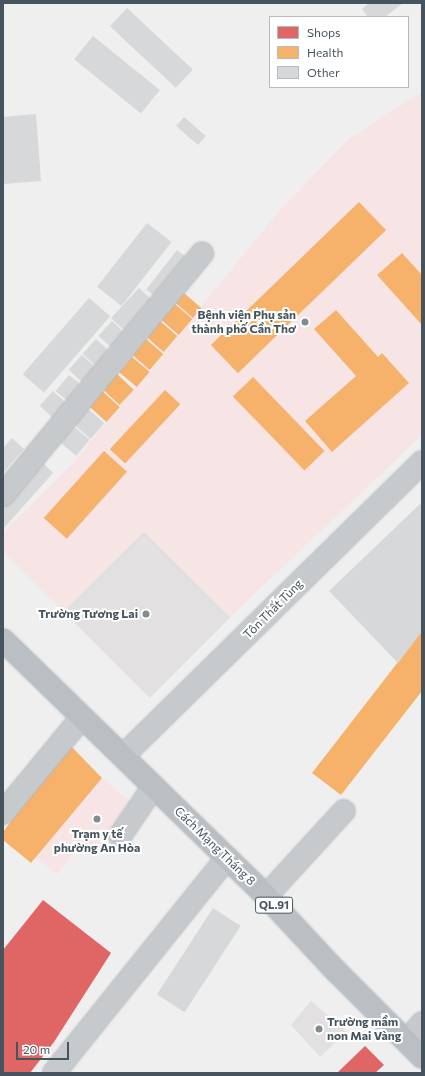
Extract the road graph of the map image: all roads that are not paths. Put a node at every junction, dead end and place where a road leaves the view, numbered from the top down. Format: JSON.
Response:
{"nodes":[{"id":1,"x":202,"y":254,"type":"dead end"},
{"id":2,"x":422,"y":462,"type":"edge"},
{"id":3,"x":3,"y":494,"type":"edge"},
{"id":4,"x":3,"y":640,"type":"edge"},
{"id":5,"x":82,"y":718,"type":"junction"},
{"id":6,"x":123,"y":756,"type":"junction"},
{"id":7,"x":154,"y":786,"type":"junction"},
{"id":8,"x":344,"y":811,"type":"dead end"},
{"id":9,"x":3,"y":813,"type":"edge"},
{"id":10,"x":120,"y":836,"type":"dead end"},
{"id":11,"x":227,"y":858,"type":"junction"},
{"id":12,"x":266,"y":896,"type":"junction"},
{"id":13,"x":422,"y":1023,"type":"edge"},
{"id":14,"x":407,"y":1041,"type":"junction"},
{"id":15,"x":422,"y":1057,"type":"edge"},
{"id":16,"x":54,"y":1073,"type":"edge"}],
"edges":[{"from":1,"to":3,"type":"street"},
{"from":2,"to":6,"type":"street","name":"Tôn Thất Tùng"},
{"from":4,"to":5,"type":"highway","name":"Cách Mạng Tháng 8","number":"QL.91"},
{"from":5,"to":6,"type":"highway","name":"Cách Mạng Tháng 8","number":"QL.91"},
{"from":5,"to":9,"type":"street"},
{"from":6,"to":7,"type":"highway","name":"Cách Mạng Tháng 8","number":"QL.91"},
{"from":7,"to":10,"type":"street"},
{"from":7,"to":11,"type":"highway","name":"Cách Mạng Tháng 8","number":"QL.91"},
{"from":8,"to":12,"type":"street"},
{"from":11,"to":12,"type":"highway","name":"Cách Mạng Tháng 8","number":"QL.91"},
{"from":11,"to":16,"type":"street"},
{"from":12,"to":14,"type":"highway","name":"Cách Mạng Tháng 8","number":"QL.91"},
{"from":13,"to":14,"type":"street"},
{"from":14,"to":15,"type":"highway","name":"Cách Mạng Tháng 8","number":"QL.91"}]}
